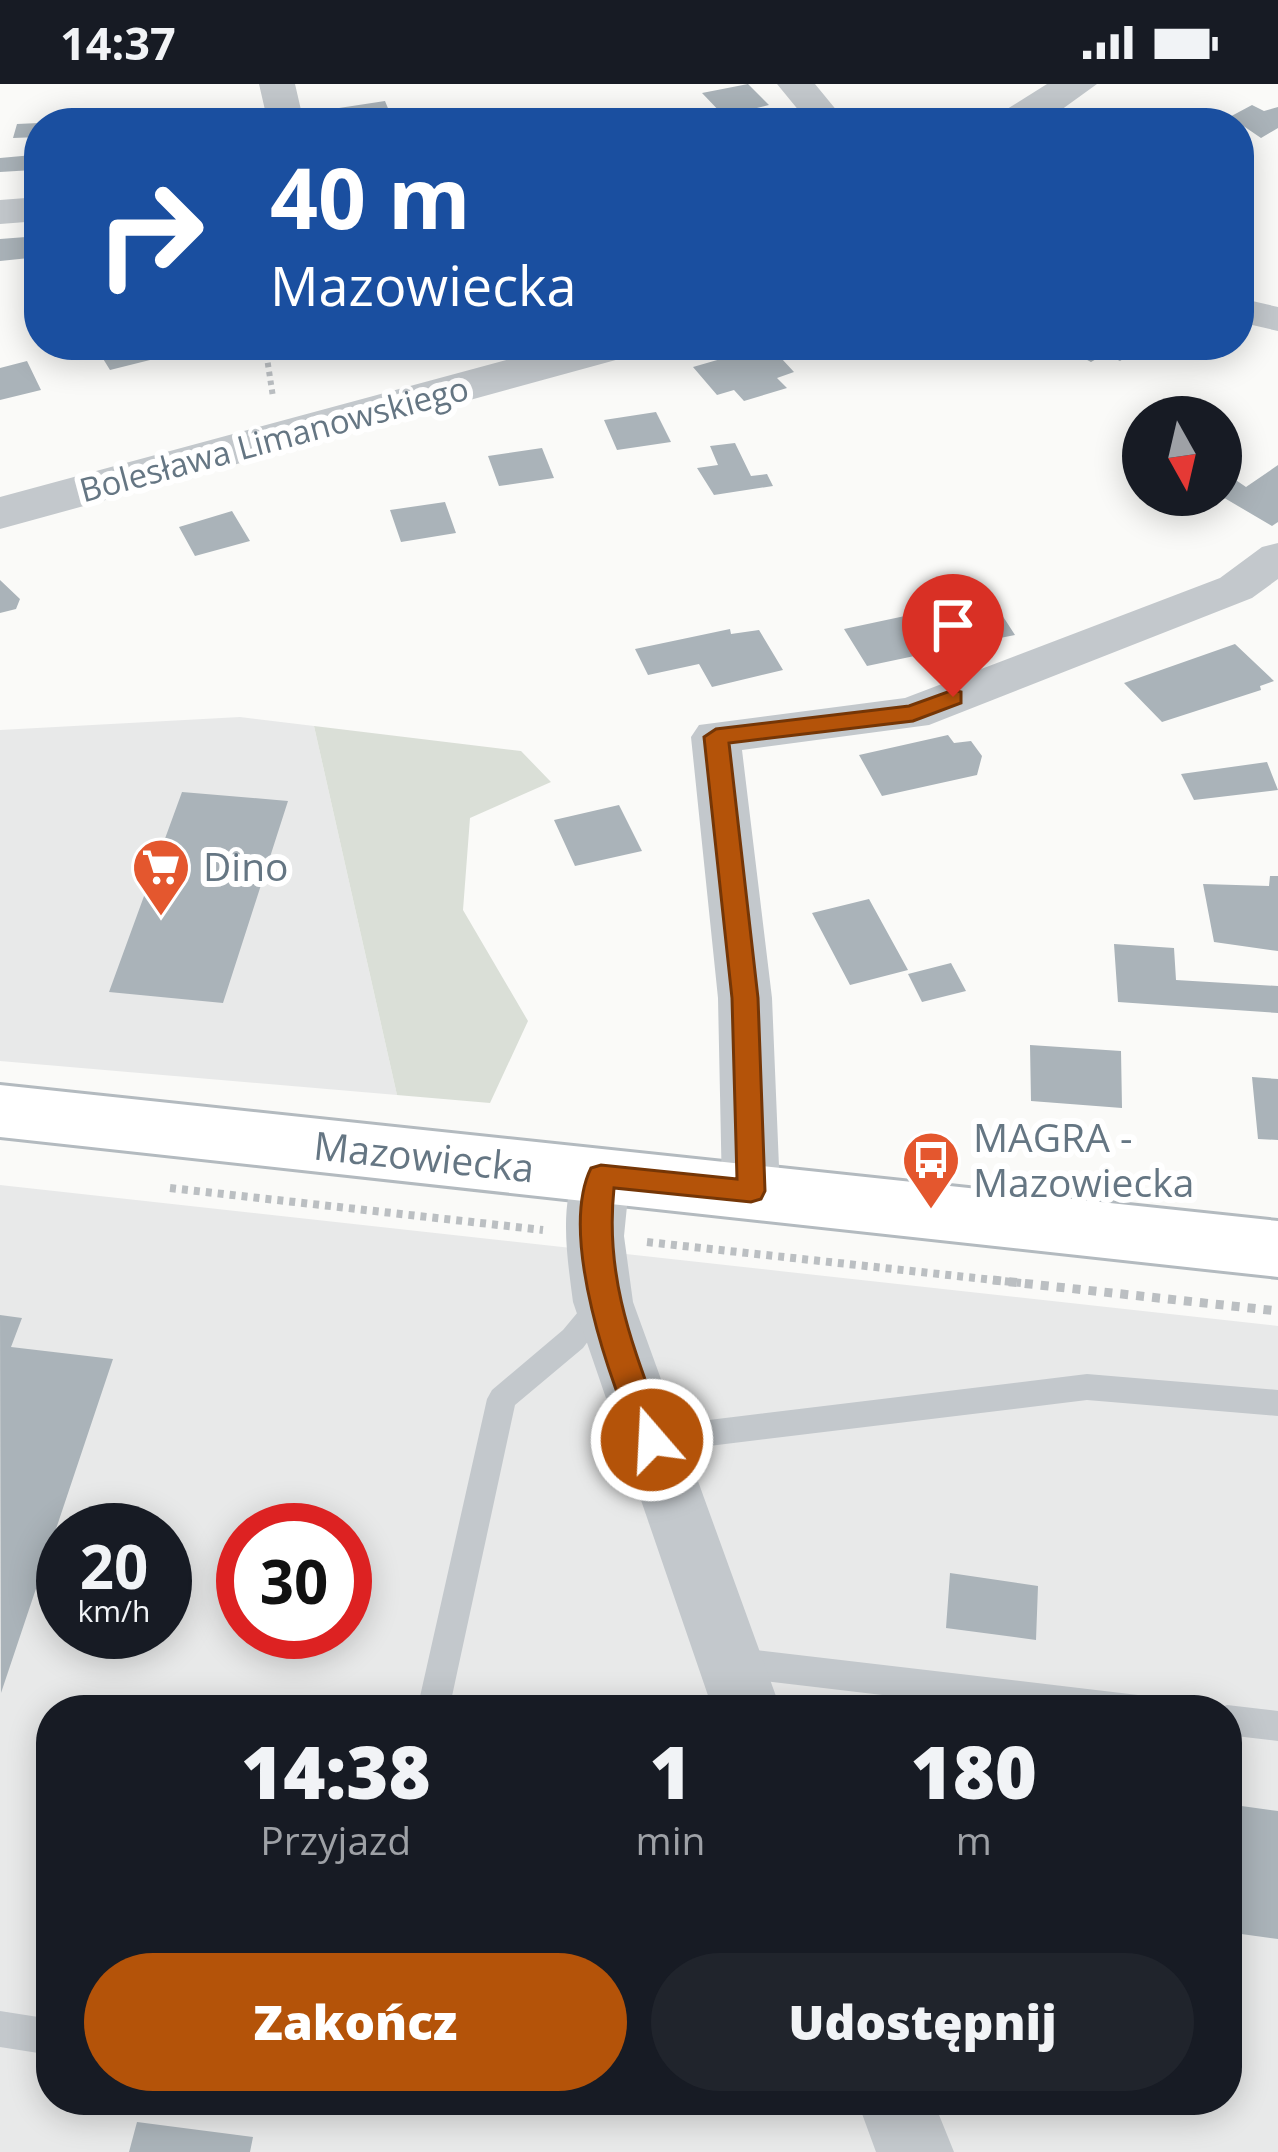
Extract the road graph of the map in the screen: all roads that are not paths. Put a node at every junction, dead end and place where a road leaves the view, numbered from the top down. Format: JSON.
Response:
{"nodes":[{"id":1,"x":795,"y":84,"type":"edge"},
{"id":2,"x":1076,"y":84,"type":"edge"},
{"id":3,"x":816,"y":108,"type":"edge"},
{"id":4,"x":1038,"y":108,"type":"edge"},
{"id":5,"x":562,"y":360,"type":"edge"},
{"id":6,"x":0,"y":513,"type":"edge"},
{"id":7,"x":1278,"y":557,"type":"edge"},
{"id":8,"x":0,"y":1111,"type":"edge"},
{"id":9,"x":751,"y":1191,"type":"junction"},
{"id":10,"x":598,"y":1206,"type":"junction"},
{"id":11,"x":1278,"y":1249,"type":"edge"},
{"id":12,"x":603,"y":1302,"type":"junction"},
{"id":13,"x":1278,"y":1403,"type":"edge"},
{"id":14,"x":652,"y":1440,"type":"junction"},
{"id":15,"x":738,"y":1686,"type":"edge"},
{"id":16,"x":437,"y":1695,"type":"edge"},
{"id":17,"x":888,"y":1695,"type":"edge"},
{"id":18,"x":1242,"y":1722,"type":"edge"},
{"id":19,"x":1278,"y":1726,"type":"edge"},
{"id":20,"x":0,"y":2029,"type":"edge"},
{"id":21,"x":36,"y":2035,"type":"edge"},
{"id":22,"x":901,"y":2115,"type":"edge"},
{"id":23,"x":915,"y":2152,"type":"edge"}],
"edges":[{"from":1,"to":3,"type":"street"},
{"from":2,"to":4,"type":"street"},
{"from":5,"to":6,"type":"street","name":"Bolesława Limanowskiego"},
{"from":7,"to":9,"type":"street"},
{"from":8,"to":10,"type":"main road","name":"Mazowiecka"},
{"from":9,"to":10,"type":"main road","name":"Mazowiecka"},
{"from":9,"to":11,"type":"main road","name":"Mazowiecka"},
{"from":10,"to":12,"type":"street"},
{"from":12,"to":14,"type":"street"},
{"from":12,"to":16,"type":"lane"},
{"from":13,"to":14,"type":"lane"},
{"from":14,"to":15,"type":"street"},
{"from":15,"to":17,"type":"lane"},
{"from":18,"to":19,"type":"lane"},
{"from":20,"to":21,"type":"lane"},
{"from":22,"to":23,"type":"street"}]}
